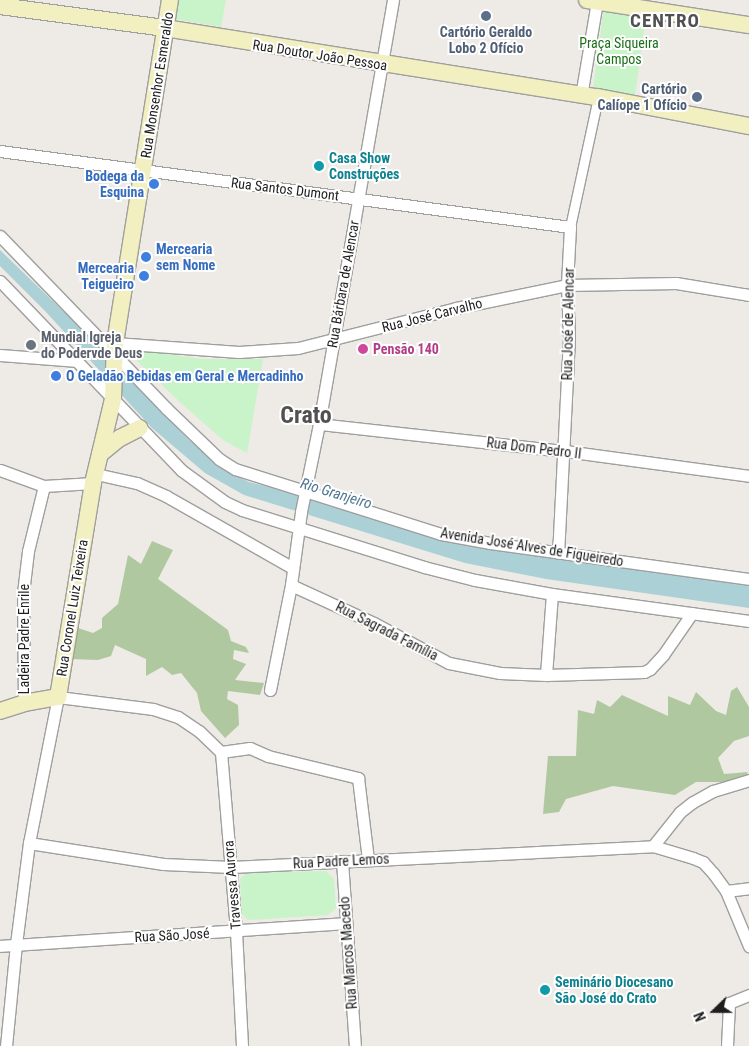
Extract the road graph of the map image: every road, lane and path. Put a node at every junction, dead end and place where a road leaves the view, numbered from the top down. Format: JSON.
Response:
{"nodes":[{"id":1,"x":170,"y":0,"type":"edge"},
{"id":2,"x":393,"y":0,"type":"edge"},
{"id":3,"x":592,"y":1,"type":"edge"},
{"id":4,"x":632,"y":3,"type":"edge"},
{"id":5,"x":0,"y":6,"type":"edge"},
{"id":6,"x":749,"y":25,"type":"edge"},
{"id":7,"x":165,"y":28,"type":"junction"},
{"id":8,"x":383,"y":64,"type":"junction"},
{"id":9,"x":581,"y":96,"type":"junction"},
{"id":10,"x":598,"y":97,"type":"junction"},
{"id":11,"x":749,"y":126,"type":"edge"},
{"id":12,"x":0,"y":151,"type":"edge"},
{"id":13,"x":143,"y":171,"type":"junction"},
{"id":14,"x":358,"y":199,"type":"junction"},
{"id":15,"x":570,"y":227,"type":"junction"},
{"id":16,"x":0,"y":236,"type":"edge"},
{"id":17,"x":0,"y":281,"type":"edge"},
{"id":18,"x":567,"y":285,"type":"junction"},
{"id":19,"x":749,"y":295,"type":"edge"},
{"id":20,"x":333,"y":339,"type":"junction"},
{"id":21,"x":115,"y":349,"type":"junction"},
{"id":22,"x":0,"y":355,"type":"edge"},
{"id":23,"x":78,"y":361,"type":"junction"},
{"id":24,"x":112,"y":399,"type":"junction"},
{"id":25,"x":319,"y":424,"type":"junction"},
{"id":26,"x":140,"y":428,"type":"junction"},
{"id":27,"x":565,"y":451,"type":"junction"},
{"id":28,"x":100,"y":454,"type":"junction"},
{"id":29,"x":0,"y":470,"type":"edge"},
{"id":30,"x":749,"y":476,"type":"edge"},
{"id":31,"x":94,"y":479,"type":"junction"},
{"id":32,"x":44,"y":486,"type":"junction"},
{"id":33,"x":304,"y":491,"type":"junction"},
{"id":34,"x":298,"y":527,"type":"junction"},
{"id":35,"x":558,"y":552,"type":"junction"},
{"id":36,"x":293,"y":568,"type":"junction"},
{"id":37,"x":749,"y":579,"type":"edge"},
{"id":38,"x":291,"y":585,"type":"junction"},
{"id":39,"x":552,"y":594,"type":"junction"},
{"id":40,"x":692,"y":613,"type":"junction"},
{"id":41,"x":749,"y":621,"type":"edge"},
{"id":42,"x":546,"y":675,"type":"junction"},
{"id":43,"x":270,"y":690,"type":"dead end"},
{"id":44,"x":58,"y":697,"type":"junction"},
{"id":45,"x":24,"y":703,"type":"junction"},
{"id":46,"x":0,"y":712,"type":"edge"},
{"id":47,"x":222,"y":752,"type":"junction"},
{"id":48,"x":749,"y":780,"type":"edge"},
{"id":49,"x":29,"y":843,"type":"junction"},
{"id":50,"x":654,"y":846,"type":"junction"},
{"id":51,"x":368,"y":859,"type":"junction"},
{"id":52,"x":342,"y":861,"type":"junction"},
{"id":53,"x":231,"y":867,"type":"junction"},
{"id":54,"x":749,"y":888,"type":"edge"},
{"id":55,"x":726,"y":891,"type":"junction"},
{"id":56,"x":345,"y":923,"type":"junction"},
{"id":57,"x":236,"y":931,"type":"junction"},
{"id":58,"x":16,"y":944,"type":"junction"},
{"id":59,"x":0,"y":946,"type":"edge"},
{"id":60,"x":749,"y":946,"type":"edge"},
{"id":61,"x":749,"y":995,"type":"edge"},
{"id":62,"x":6,"y":1046,"type":"edge"},
{"id":63,"x":242,"y":1046,"type":"edge"},
{"id":64,"x":355,"y":1046,"type":"edge"},
{"id":65,"x":727,"y":1046,"type":"edge"}],
"edges":[{"from":1,"to":7,"type":"main road","name":"Rua Monsenhor Esmeraldo"},
{"from":2,"to":8,"type":"street","name":"Rua Bárbara de Alencar"},
{"from":3,"to":4,"type":"main road"},
{"from":3,"to":9,"type":"street"},
{"from":4,"to":6,"type":"main road"},
{"from":5,"to":7,"type":"main road","name":"Rua Doutor João Pessoa"},
{"from":7,"to":8,"type":"main road","name":"Rua Doutor João Pessoa"},
{"from":7,"to":13,"type":"main road","name":"Rua Monsenhor Esmeraldo"},
{"from":8,"to":9,"type":"main road","name":"Rua Doutor João Pessoa"},
{"from":8,"to":14,"type":"street","name":"Rua Bárbara de Alencar"},
{"from":9,"to":10,"type":"main road","name":"Rua Doutor João Pessoa"},
{"from":10,"to":11,"type":"main road","name":"Rua Doutor João Pessoa"},
{"from":10,"to":15,"type":"street","name":"Rua José de Alencar"},
{"from":12,"to":13,"type":"street","name":"Rua Santos Dumont"},
{"from":13,"to":14,"type":"street","name":"Rua Santos Dumont"},
{"from":13,"to":21,"type":"main road","name":"Rua Coronel Luiz Teixeira"},
{"from":14,"to":15,"type":"street","name":"Rua Santos Dumont"},
{"from":14,"to":20,"type":"street","name":"Rua Bárbara de Alencar"},
{"from":15,"to":18,"type":"street","name":"Rua José de Alencar"},
{"from":16,"to":21,"type":"street","name":"Avenida José Alves de Figueiredo"},
{"from":17,"to":23,"type":"street"},
{"from":18,"to":19,"type":"street","name":"Rua José Carvalho"},
{"from":18,"to":20,"type":"street","name":"Rua José Carvalho"},
{"from":18,"to":27,"type":"street","name":"Rua José de Alencar"},
{"from":20,"to":21,"type":"street","name":"Rua José Carvalho"},
{"from":20,"to":25,"type":"street","name":"Rua Bárbara de Alencar"},
{"from":21,"to":24,"type":"main road","name":"Rua Coronel Luiz Teixeira"},
{"from":21,"to":33,"type":"street","name":"Avenida José Alves de Figueiredo"},
{"from":22,"to":23,"type":"street"},
{"from":23,"to":24,"type":"street"},
{"from":24,"to":26,"type":"street"},
{"from":24,"to":28,"type":"main road","name":"Rua Coronel Luiz Teixeira"},
{"from":25,"to":27,"type":"street","name":"Rua Dom Pedro II"},
{"from":25,"to":33,"type":"street","name":"Rua Bárbara de Alencar"},
{"from":26,"to":28,"type":"main road"},
{"from":26,"to":34,"type":"street"},
{"from":27,"to":30,"type":"street","name":"Rua Dom Pedro II"},
{"from":27,"to":35,"type":"street","name":"Rua José de Alencar"},
{"from":28,"to":31,"type":"main road","name":"Rua Coronel Luiz Teixeira"},
{"from":29,"to":32,"type":"street"},
{"from":31,"to":32,"type":"street"},
{"from":31,"to":36,"type":"street"},
{"from":31,"to":44,"type":"main road","name":"Rua Coronel Luiz Teixeira"},
{"from":32,"to":45,"type":"street","name":"Ladeira Padre Enrile"},
{"from":33,"to":34,"type":"street","name":"Rua Bárbara de Alencar"},
{"from":33,"to":35,"type":"street","name":"Avenida José Alves de Figueiredo"},
{"from":34,"to":36,"type":"street","name":"Rua Bárbara de Alencar"},
{"from":34,"to":39,"type":"street"},
{"from":35,"to":37,"type":"street","name":"Avenida José Alves de Figueiredo"},
{"from":36,"to":38,"type":"street"},
{"from":38,"to":42,"type":"street","name":"Rua Sagrada Família"},
{"from":38,"to":43,"type":"street"},
{"from":39,"to":40,"type":"street"},
{"from":39,"to":42,"type":"street"},
{"from":40,"to":41,"type":"street"},
{"from":40,"to":42,"type":"street","name":"Rua Sagrada Família"},
{"from":44,"to":45,"type":"main road"},
{"from":44,"to":47,"type":"street"},
{"from":44,"to":49,"type":"street","name":"Rua Coronel Luiz Teixeira"},
{"from":45,"to":46,"type":"main road"},
{"from":47,"to":51,"type":"street"},
{"from":47,"to":53,"type":"street","name":"Travessa Aurora"},
{"from":48,"to":50,"type":"street"},
{"from":49,"to":53,"type":"street","name":"Rua Padre Lemos"},
{"from":49,"to":58,"type":"street","name":"Rua Coronel Luiz Teixeira"},
{"from":50,"to":51,"type":"street","name":"Rua Padre Lemos"},
{"from":50,"to":55,"type":"street","name":"Rua Padre Lemos"},
{"from":51,"to":52,"type":"street","name":"Rua Padre Lemos"},
{"from":52,"to":53,"type":"street","name":"Rua Padre Lemos"},
{"from":52,"to":56,"type":"street","name":"Rua Marcos Macedo"},
{"from":53,"to":57,"type":"street","name":"Travessa Aurora"},
{"from":54,"to":55,"type":"street"},
{"from":55,"to":60,"type":"street","name":"Rua Padre Lemos"},
{"from":56,"to":57,"type":"street","name":"Rua São José"},
{"from":56,"to":64,"type":"street","name":"Rua Marcos Macedo"},
{"from":57,"to":58,"type":"street","name":"Rua São José"},
{"from":57,"to":63,"type":"street","name":"Travessa Aurora"},
{"from":58,"to":59,"type":"street","name":"Rua São José"},
{"from":58,"to":62,"type":"street","name":"Rua Coronel Luiz Teixeira"},
{"from":61,"to":65,"type":"street"}]}
